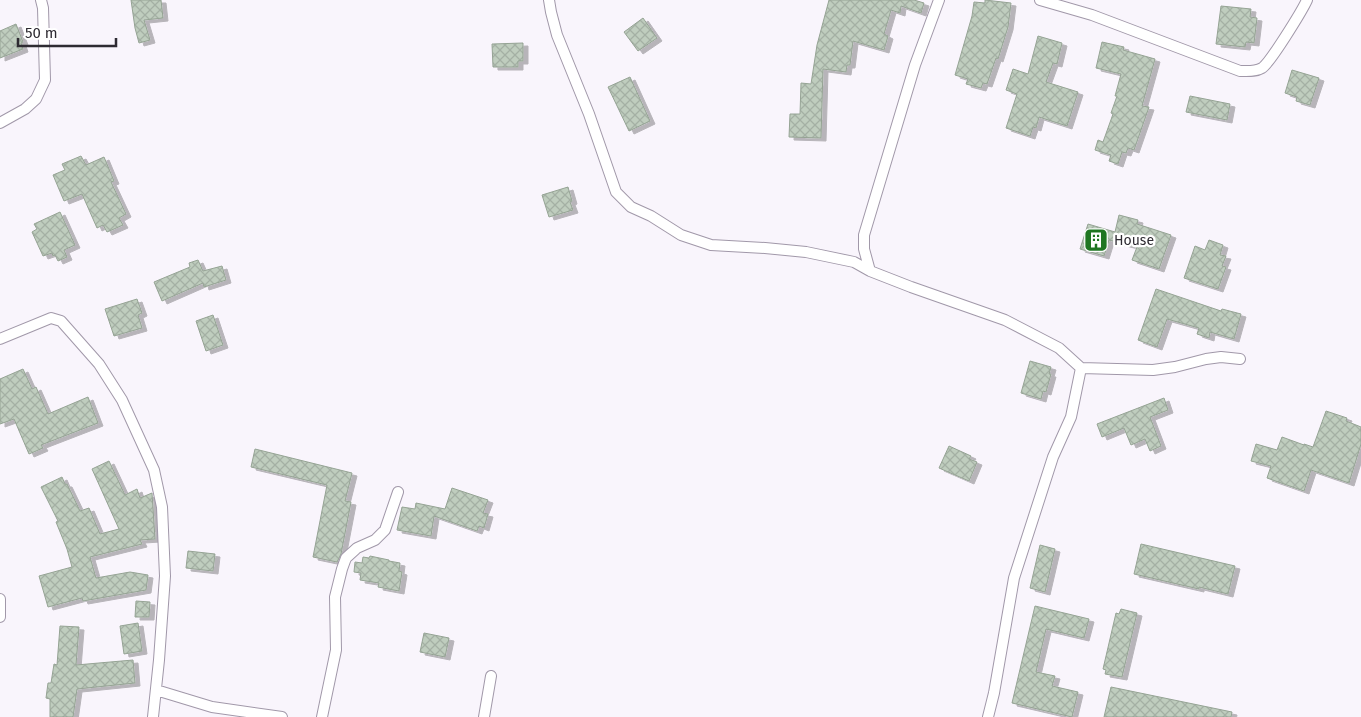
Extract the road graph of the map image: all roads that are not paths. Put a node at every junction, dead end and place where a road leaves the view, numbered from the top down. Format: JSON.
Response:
{"nodes":[{"id":1,"x":41,"y":0,"type":"edge"},
{"id":2,"x":549,"y":0,"type":"edge"},
{"id":3,"x":939,"y":0,"type":"edge"},
{"id":4,"x":1040,"y":0,"type":"edge"},
{"id":5,"x":1307,"y":0,"type":"edge"},
{"id":6,"x":0,"y":123,"type":"edge"},
{"id":7,"x":870,"y":271,"type":"junction"},
{"id":8,"x":0,"y":339,"type":"edge"},
{"id":9,"x":1240,"y":358,"type":"dead end"},
{"id":10,"x":1081,"y":368,"type":"junction"},
{"id":11,"x":398,"y":492,"type":"dead end"},
{"id":12,"x":0,"y":599,"type":"edge"},
{"id":13,"x":0,"y":617,"type":"edge"},
{"id":14,"x":491,"y":676,"type":"dead end"},
{"id":15,"x":156,"y":690,"type":"junction"},
{"id":16,"x":153,"y":717,"type":"edge"},
{"id":17,"x":282,"y":717,"type":"edge"},
{"id":18,"x":322,"y":717,"type":"edge"},
{"id":19,"x":484,"y":717,"type":"edge"},
{"id":20,"x":988,"y":717,"type":"edge"}],
"edges":[{"from":1,"to":6,"type":"street"},
{"from":2,"to":7,"type":"street"},
{"from":3,"to":7,"type":"street"},
{"from":4,"to":5,"type":"street"},
{"from":7,"to":10,"type":"street"},
{"from":8,"to":15,"type":"street"},
{"from":9,"to":10,"type":"street"},
{"from":10,"to":20,"type":"street"},
{"from":11,"to":18,"type":"street"},
{"from":12,"to":13,"type":"street"},
{"from":14,"to":19,"type":"street"},
{"from":15,"to":16,"type":"street"},
{"from":15,"to":17,"type":"street"}]}
